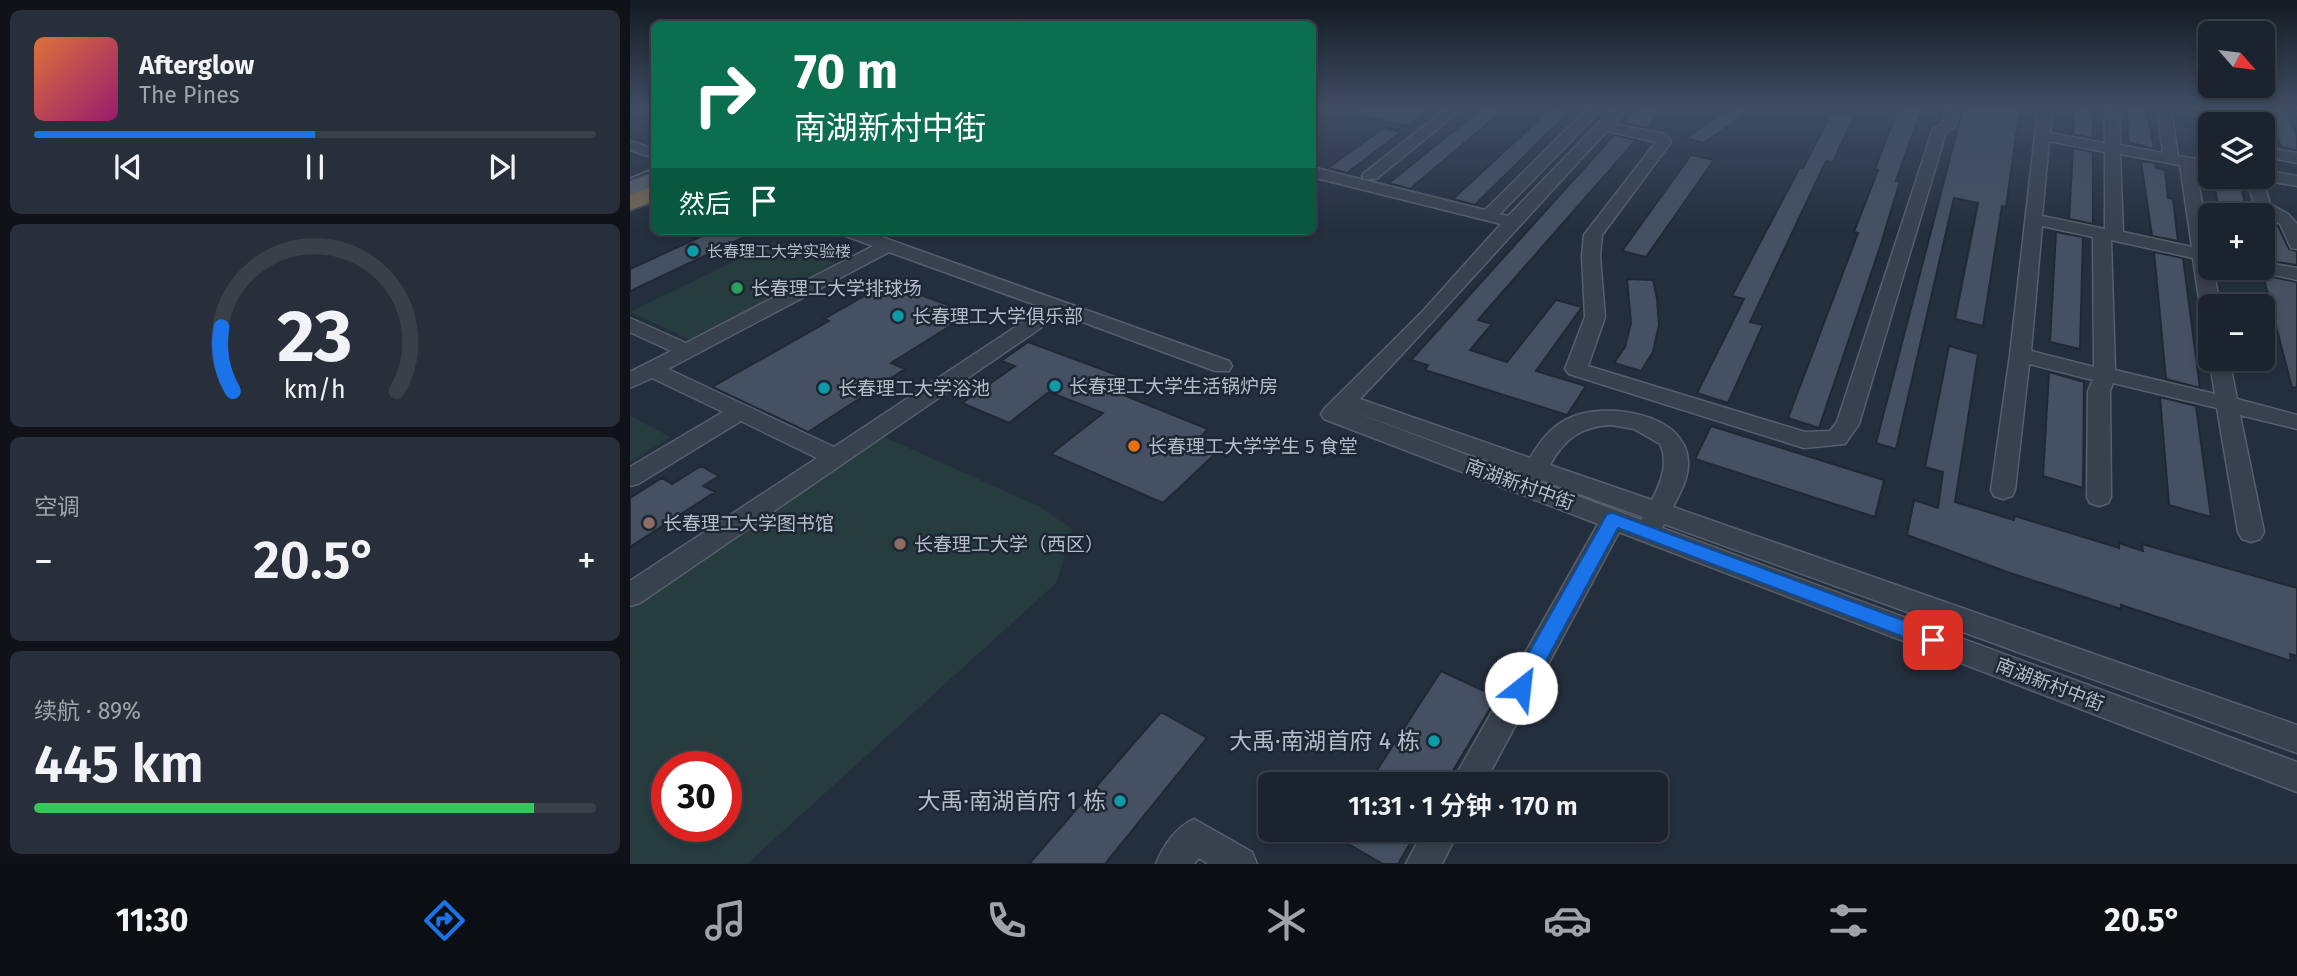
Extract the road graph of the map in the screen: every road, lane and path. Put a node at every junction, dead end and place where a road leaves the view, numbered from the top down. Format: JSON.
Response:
{"nodes":[{"id":1,"x":1405,"y":148,"type":"edge"},
{"id":2,"x":1563,"y":148,"type":"edge"},
{"id":3,"x":1572,"y":148,"type":"edge"},
{"id":4,"x":1659,"y":148,"type":"edge"},
{"id":5,"x":1934,"y":148,"type":"edge"},
{"id":6,"x":2042,"y":148,"type":"edge"},
{"id":7,"x":2109,"y":148,"type":"edge"},
{"id":8,"x":2176,"y":148,"type":"edge"},
{"id":9,"x":2113,"y":149,"type":"junction"},
{"id":10,"x":2275,"y":154,"type":"edge"},
{"id":11,"x":651,"y":157,"type":"edge"},
{"id":12,"x":2297,"y":158,"type":"edge"},
{"id":13,"x":2179,"y":160,"type":"junction"},
{"id":14,"x":2198,"y":164,"type":"edge"},
{"id":15,"x":630,"y":167,"type":"edge"},
{"id":16,"x":1316,"y":173,"type":"edge"},
{"id":17,"x":1370,"y":176,"type":"dead end"},
{"id":18,"x":2275,"y":177,"type":"edge"},
{"id":19,"x":2297,"y":181,"type":"edge"},
{"id":20,"x":651,"y":183,"type":"edge"},
{"id":21,"x":2258,"y":189,"type":"edge"},
{"id":22,"x":630,"y":191,"type":"edge"},
{"id":23,"x":651,"y":195,"type":"edge"},
{"id":24,"x":630,"y":204,"type":"edge"},
{"id":25,"x":1489,"y":216,"type":"junction"},
{"id":26,"x":2034,"y":219,"type":"junction"},
{"id":27,"x":1512,"y":222,"type":"junction"},
{"id":28,"x":2198,"y":227,"type":"edge"},
{"id":29,"x":860,"y":235,"type":"edge"},
{"id":30,"x":2108,"y":235,"type":"junction"},
{"id":31,"x":2297,"y":244,"type":"edge"},
{"id":32,"x":888,"y":245,"type":"junction"},
{"id":33,"x":2198,"y":253,"type":"edge"},
{"id":34,"x":2275,"y":269,"type":"edge"},
{"id":35,"x":2297,"y":274,"type":"edge"},
{"id":36,"x":1059,"y":307,"type":"junction"},
{"id":37,"x":630,"y":324,"type":"edge"},
{"id":38,"x":687,"y":351,"type":"junction"},
{"id":39,"x":2021,"y":355,"type":"junction"},
{"id":40,"x":1222,"y":366,"type":"dead end"},
{"id":41,"x":652,"y":370,"type":"junction"},
{"id":42,"x":2221,"y":371,"type":"edge"},
{"id":43,"x":2105,"y":375,"type":"junction"},
{"id":44,"x":630,"y":381,"type":"edge"},
{"id":45,"x":1633,"y":387,"type":"junction"},
{"id":46,"x":1675,"y":401,"type":"junction"},
{"id":47,"x":2227,"y":405,"type":"junction"},
{"id":48,"x":740,"y":412,"type":"junction"},
{"id":49,"x":1613,"y":418,"type":"junction"},
{"id":50,"x":2297,"y":422,"type":"edge"},
{"id":51,"x":1658,"y":430,"type":"junction"},
{"id":52,"x":835,"y":457,"type":"junction"},
{"id":53,"x":1531,"y":477,"type":"junction"},
{"id":54,"x":630,"y":478,"type":"edge"},
{"id":55,"x":2003,"y":490,"type":"dead end"},
{"id":56,"x":2099,"y":497,"type":"dead end"},
{"id":57,"x":1613,"y":519,"type":"junction"},
{"id":58,"x":1652,"y":522,"type":"junction"},
{"id":59,"x":2250,"y":532,"type":"dead end"},
{"id":60,"x":630,"y":595,"type":"edge"},
{"id":61,"x":2297,"y":739,"type":"edge"},
{"id":62,"x":1475,"y":772,"type":"edge"},
{"id":63,"x":2297,"y":777,"type":"edge"},
{"id":64,"x":1436,"y":842,"type":"edge"},
{"id":65,"x":1173,"y":864,"type":"edge"},
{"id":66,"x":1240,"y":864,"type":"edge"},
{"id":67,"x":1423,"y":864,"type":"edge"}],
"edges":[{"from":1,"to":17,"type":"street"},
{"from":2,"to":25,"type":"street"},
{"from":3,"to":27,"type":"street"},
{"from":4,"to":45,"type":"street"},
{"from":5,"to":46,"type":"street"},
{"from":6,"to":26,"type":"street"},
{"from":7,"to":9,"type":"street"},
{"from":8,"to":13,"type":"street"},
{"from":9,"to":13,"type":"street"},
{"from":9,"to":30,"type":"street"},
{"from":10,"to":12,"type":"street"},
{"from":11,"to":15,"type":"main road"},
{"from":13,"to":14,"type":"street"},
{"from":13,"to":28,"type":"street"},
{"from":16,"to":25,"type":"street"},
{"from":18,"to":19,"type":"street"},
{"from":20,"to":22,"type":"highway"},
{"from":21,"to":31,"type":"street"},
{"from":23,"to":24,"type":"highway"},
{"from":25,"to":27,"type":"street"},
{"from":26,"to":30,"type":"street"},
{"from":26,"to":39,"type":"street"},
{"from":27,"to":53,"type":"street","name":"南湖新村中街"},
{"from":29,"to":32,"type":"street"},
{"from":30,"to":33,"type":"street"},
{"from":30,"to":43,"type":"street"},
{"from":32,"to":36,"type":"street"},
{"from":32,"to":38,"type":"street"},
{"from":34,"to":35,"type":"street"},
{"from":36,"to":40,"type":"street"},
{"from":36,"to":52,"type":"street"},
{"from":37,"to":38,"type":"street"},
{"from":38,"to":41,"type":"street"},
{"from":39,"to":43,"type":"street"},
{"from":39,"to":55,"type":"street"},
{"from":41,"to":44,"type":"street"},
{"from":41,"to":48,"type":"street"},
{"from":42,"to":47,"type":"street"},
{"from":43,"to":47,"type":"street"},
{"from":43,"to":56,"type":"street"},
{"from":45,"to":46,"type":"street"},
{"from":45,"to":49,"type":"street"},
{"from":46,"to":51,"type":"street"},
{"from":47,"to":50,"type":"street"},
{"from":47,"to":59,"type":"street"},
{"from":48,"to":52,"type":"street"},
{"from":48,"to":54,"type":"street"},
{"from":49,"to":51,"type":"street"},
{"from":49,"to":53,"type":"street"},
{"from":51,"to":58,"type":"street"},
{"from":52,"to":60,"type":"street"},
{"from":53,"to":57,"type":"street","name":"南湖新村中街"},
{"from":53,"to":58,"type":"street","name":"南湖新村中街"},
{"from":57,"to":58,"type":"street","name":"南湖新村中街"},
{"from":57,"to":62,"type":"street"},
{"from":58,"to":61,"type":"street","name":"南湖新村中街"},
{"from":58,"to":63,"type":"street","name":"南湖新村中街"},
{"from":64,"to":67,"type":"street"},
{"from":65,"to":66,"type":"street"}]}
